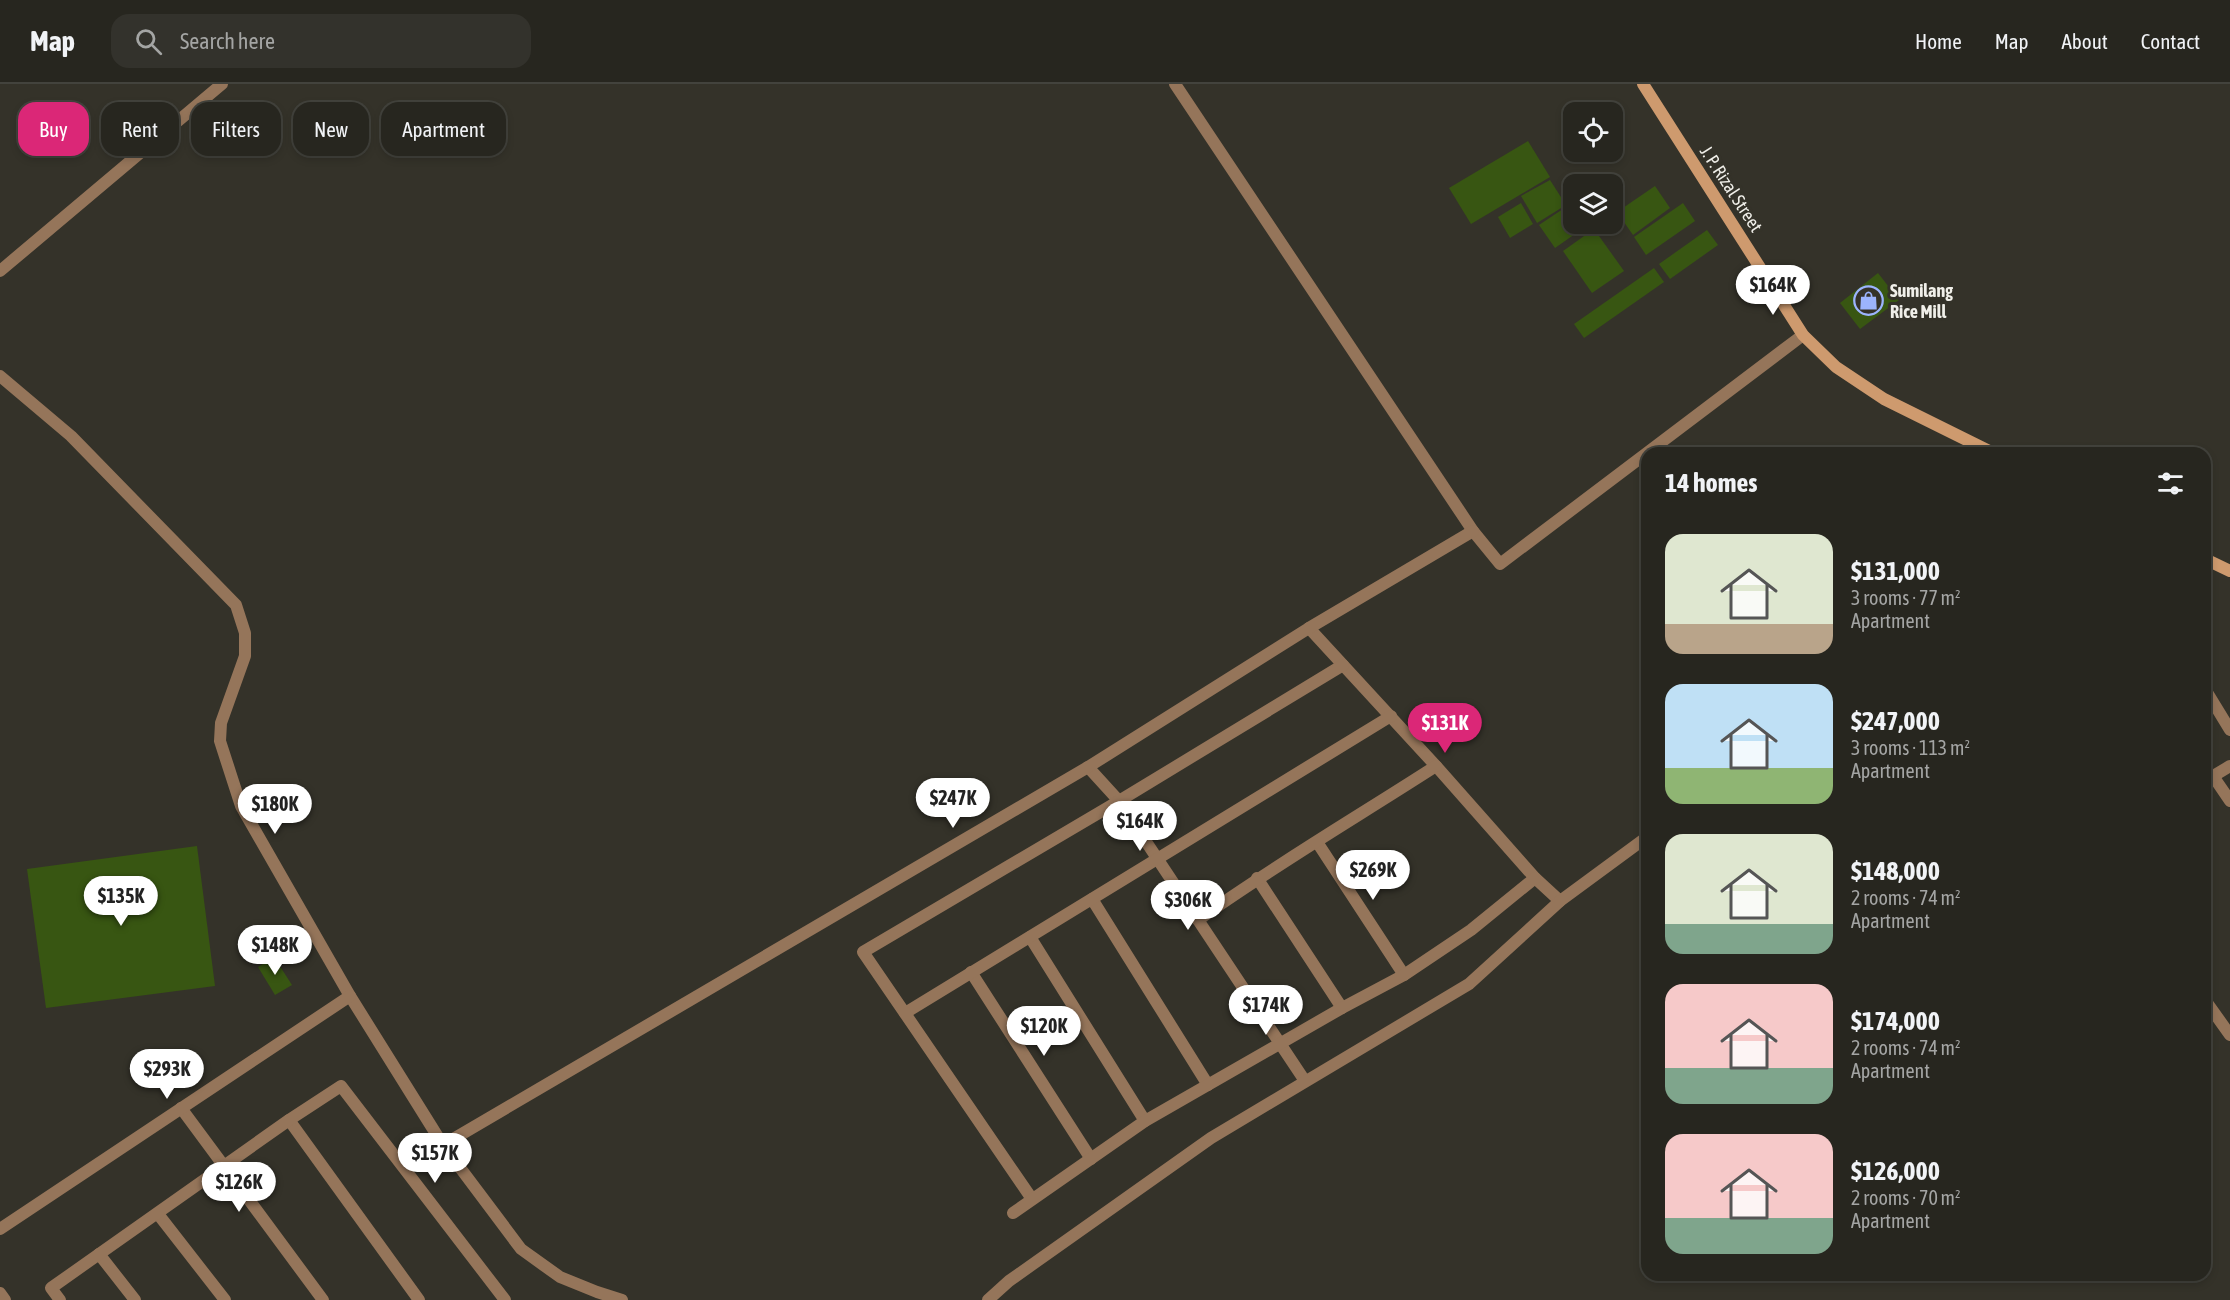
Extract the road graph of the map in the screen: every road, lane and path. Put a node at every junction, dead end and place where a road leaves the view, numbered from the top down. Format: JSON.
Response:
{"nodes":[{"id":1,"x":222,"y":84,"type":"edge"},
{"id":2,"x":1175,"y":84,"type":"edge"},
{"id":3,"x":1643,"y":84,"type":"edge"},
{"id":4,"x":0,"y":271,"type":"edge"},
{"id":5,"x":1803,"y":334,"type":"junction"},
{"id":6,"x":0,"y":376,"type":"edge"},
{"id":7,"x":1654,"y":447,"type":"edge"},
{"id":8,"x":1981,"y":447,"type":"edge"},
{"id":9,"x":1641,"y":457,"type":"edge"},
{"id":10,"x":1473,"y":531,"type":"junction"},
{"id":11,"x":2211,"y":562,"type":"edge"},
{"id":12,"x":2230,"y":571,"type":"edge"},
{"id":13,"x":1309,"y":628,"type":"junction"},
{"id":14,"x":1343,"y":665,"type":"junction"},
{"id":15,"x":2211,"y":699,"type":"edge"},
{"id":16,"x":1391,"y":716,"type":"junction"},
{"id":17,"x":2230,"y":730,"type":"edge"},
{"id":18,"x":1436,"y":766,"type":"junction"},
{"id":19,"x":2230,"y":766,"type":"edge"},
{"id":20,"x":1088,"y":767,"type":"junction"},
{"id":21,"x":2211,"y":777,"type":"edge"},
{"id":22,"x":2211,"y":780,"type":"edge"},
{"id":23,"x":1119,"y":801,"type":"junction"},
{"id":24,"x":2230,"y":801,"type":"edge"},
{"id":25,"x":1641,"y":841,"type":"edge"},
{"id":26,"x":1317,"y":842,"type":"junction"},
{"id":27,"x":1157,"y":860,"type":"junction"},
{"id":28,"x":1257,"y":878,"type":"junction"},
{"id":29,"x":1535,"y":878,"type":"junction"},
{"id":30,"x":1092,"y":899,"type":"junction"},
{"id":31,"x":1560,"y":901,"type":"junction"},
{"id":32,"x":1198,"y":920,"type":"junction"},
{"id":33,"x":1030,"y":937,"type":"junction"},
{"id":34,"x":971,"y":972,"type":"junction"},
{"id":35,"x":1404,"y":975,"type":"junction"},
{"id":36,"x":350,"y":996,"type":"junction"},
{"id":37,"x":1342,"y":1008,"type":"junction"},
{"id":38,"x":2211,"y":1008,"type":"edge"},
{"id":39,"x":905,"y":1013,"type":"junction"},
{"id":40,"x":2230,"y":1035,"type":"edge"},
{"id":41,"x":1280,"y":1046,"type":"junction"},
{"id":42,"x":1305,"y":1081,"type":"junction"},
{"id":43,"x":1208,"y":1085,"type":"junction"},
{"id":44,"x":181,"y":1108,"type":"junction"},
{"id":45,"x":289,"y":1120,"type":"junction"},
{"id":46,"x":1145,"y":1121,"type":"junction"},
{"id":47,"x":444,"y":1145,"type":"junction"},
{"id":48,"x":1091,"y":1160,"type":"junction"},
{"id":49,"x":224,"y":1167,"type":"junction"},
{"id":50,"x":1032,"y":1199,"type":"junction"},
{"id":51,"x":1012,"y":1213,"type":"dead end"},
{"id":52,"x":158,"y":1214,"type":"junction"},
{"id":53,"x":0,"y":1229,"type":"edge"},
{"id":54,"x":99,"y":1254,"type":"junction"},
{"id":55,"x":60,"y":1300,"type":"edge"},
{"id":56,"x":135,"y":1300,"type":"edge"},
{"id":57,"x":225,"y":1300,"type":"edge"},
{"id":58,"x":323,"y":1300,"type":"edge"},
{"id":59,"x":420,"y":1300,"type":"edge"},
{"id":60,"x":505,"y":1300,"type":"edge"},
{"id":61,"x":622,"y":1300,"type":"edge"},
{"id":62,"x":988,"y":1300,"type":"edge"}],
"edges":[{"from":1,"to":4,"type":"street"},
{"from":2,"to":10,"type":"street"},
{"from":3,"to":5,"type":"main road","name":"J. P. Rizal Street"},
{"from":5,"to":7,"type":"street"},
{"from":5,"to":8,"type":"main road","name":"J. P. Rizal Street"},
{"from":6,"to":36,"type":"street"},
{"from":9,"to":10,"type":"street"},
{"from":10,"to":13,"type":"street"},
{"from":11,"to":12,"type":"main road"},
{"from":13,"to":14,"type":"street"},
{"from":13,"to":20,"type":"street"},
{"from":14,"to":16,"type":"street"},
{"from":14,"to":23,"type":"street"},
{"from":15,"to":17,"type":"street"},
{"from":16,"to":18,"type":"street"},
{"from":16,"to":27,"type":"street"},
{"from":18,"to":26,"type":"street"},
{"from":18,"to":29,"type":"street"},
{"from":19,"to":21,"type":"street"},
{"from":20,"to":23,"type":"street"},
{"from":20,"to":47,"type":"street"},
{"from":22,"to":24,"type":"street"},
{"from":23,"to":27,"type":"street"},
{"from":23,"to":39,"type":"street"},
{"from":25,"to":31,"type":"street"},
{"from":26,"to":28,"type":"street"},
{"from":26,"to":35,"type":"street"},
{"from":27,"to":30,"type":"street"},
{"from":27,"to":32,"type":"street"},
{"from":28,"to":32,"type":"street"},
{"from":28,"to":37,"type":"street"},
{"from":29,"to":31,"type":"street"},
{"from":29,"to":35,"type":"street"},
{"from":30,"to":33,"type":"street"},
{"from":30,"to":43,"type":"street"},
{"from":31,"to":42,"type":"street"},
{"from":32,"to":41,"type":"street"},
{"from":33,"to":34,"type":"street"},
{"from":33,"to":46,"type":"street"},
{"from":34,"to":39,"type":"street"},
{"from":34,"to":48,"type":"street"},
{"from":35,"to":37,"type":"street"},
{"from":36,"to":44,"type":"street"},
{"from":36,"to":47,"type":"street"},
{"from":37,"to":41,"type":"street"},
{"from":38,"to":40,"type":"street"},
{"from":39,"to":50,"type":"street"},
{"from":41,"to":42,"type":"street"},
{"from":41,"to":43,"type":"street"},
{"from":42,"to":62,"type":"street"},
{"from":43,"to":46,"type":"street"},
{"from":44,"to":49,"type":"street"},
{"from":44,"to":53,"type":"street"},
{"from":45,"to":49,"type":"street"},
{"from":45,"to":59,"type":"street"},
{"from":45,"to":60,"type":"street"},
{"from":46,"to":48,"type":"street"},
{"from":47,"to":61,"type":"street"},
{"from":48,"to":50,"type":"street"},
{"from":49,"to":52,"type":"street"},
{"from":49,"to":58,"type":"street"},
{"from":50,"to":51,"type":"street"},
{"from":52,"to":54,"type":"street"},
{"from":52,"to":57,"type":"street"},
{"from":54,"to":55,"type":"street"},
{"from":54,"to":56,"type":"street"}]}
